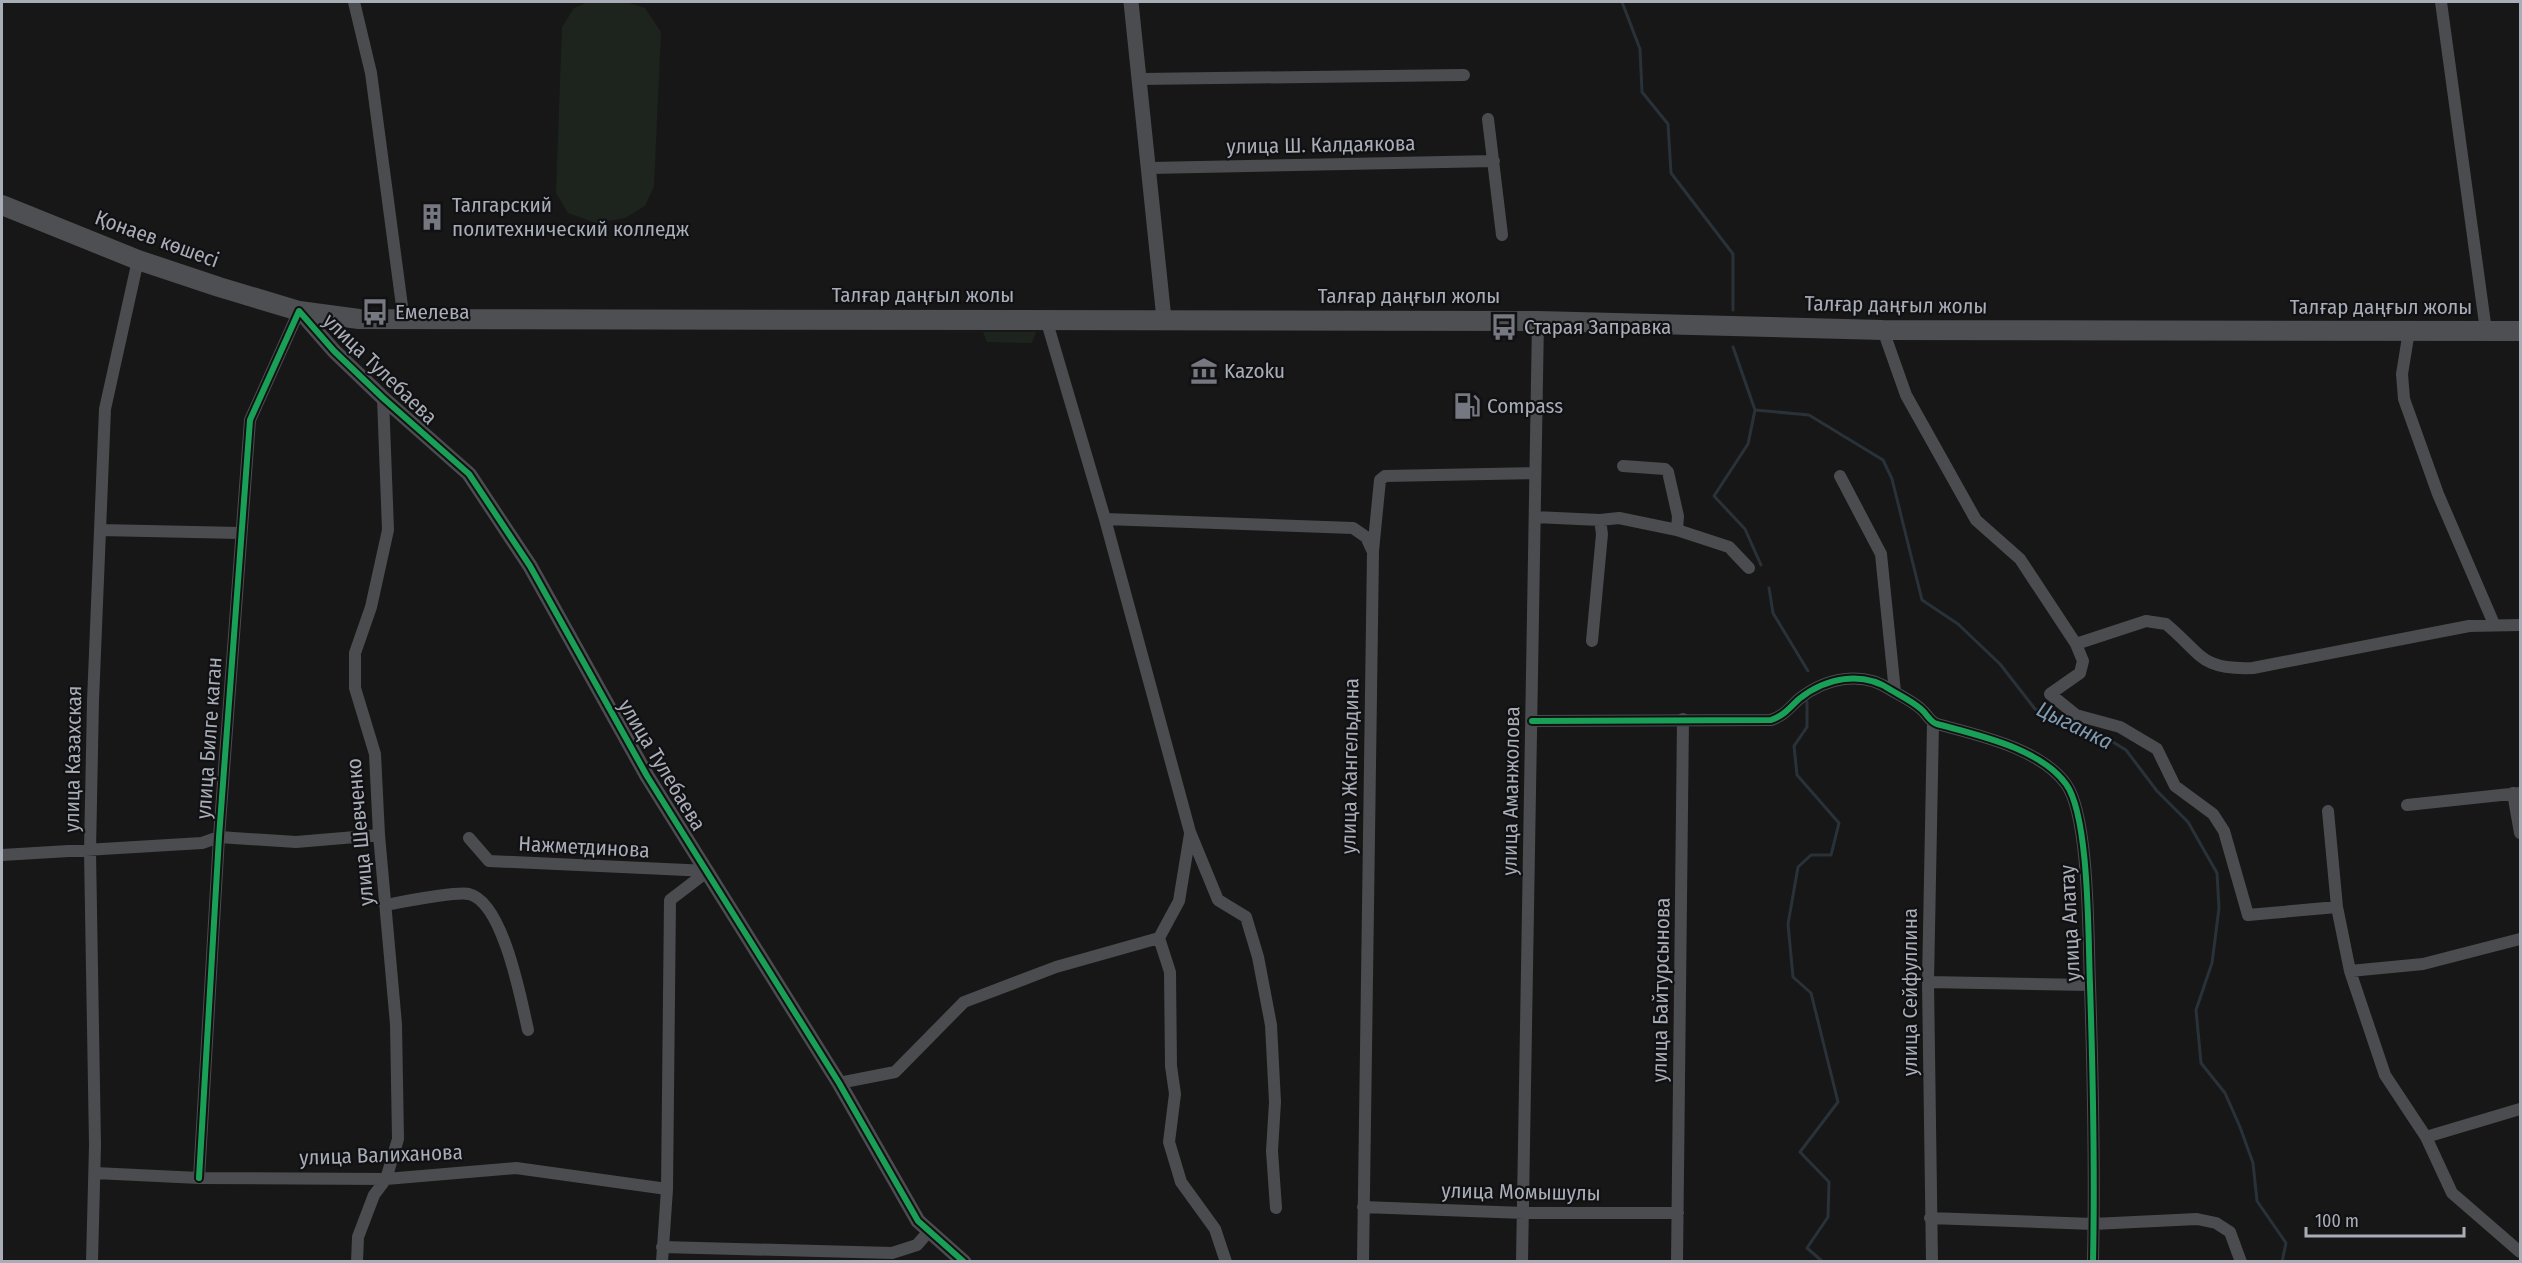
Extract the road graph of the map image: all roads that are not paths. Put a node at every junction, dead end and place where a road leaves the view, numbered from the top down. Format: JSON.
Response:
{"nodes":[{"id":1,"x":354,"y":2,"type":"edge"},
{"id":2,"x":1131,"y":2,"type":"edge"},
{"id":3,"x":2441,"y":2,"type":"edge"},
{"id":4,"x":1464,"y":75,"type":"dead end"},
{"id":5,"x":1140,"y":79,"type":"junction"},
{"id":6,"x":1488,"y":119,"type":"dead end"},
{"id":7,"x":1494,"y":161,"type":"junction"},
{"id":8,"x":1150,"y":168,"type":"junction"},
{"id":9,"x":2,"y":205,"type":"edge"},
{"id":10,"x":1502,"y":235,"type":"dead end"},
{"id":11,"x":138,"y":260,"type":"junction"},
{"id":12,"x":298,"y":312,"type":"junction"},
{"id":13,"x":1046,"y":319,"type":"junction"},
{"id":14,"x":1164,"y":319,"type":"junction"},
{"id":15,"x":404,"y":321,"type":"junction"},
{"id":16,"x":1538,"y":321,"type":"junction"},
{"id":17,"x":1883,"y":330,"type":"junction"},
{"id":18,"x":2409,"y":331,"type":"junction"},
{"id":19,"x":2486,"y":331,"type":"junction"},
{"id":20,"x":2520,"y":331,"type":"edge"},
{"id":21,"x":383,"y":398,"type":"junction"},
{"id":22,"x":1623,"y":466,"type":"dead end"},
{"id":23,"x":1535,"y":473,"type":"junction"},
{"id":24,"x":1840,"y":476,"type":"dead end"},
{"id":25,"x":1535,"y":517,"type":"junction"},
{"id":26,"x":1105,"y":519,"type":"junction"},
{"id":27,"x":1600,"y":520,"type":"junction"},
{"id":28,"x":100,"y":530,"type":"junction"},
{"id":29,"x":1677,"y":530,"type":"junction"},
{"id":30,"x":240,"y":533,"type":"junction"},
{"id":31,"x":1373,"y":552,"type":"junction"},
{"id":32,"x":1749,"y":568,"type":"dead end"},
{"id":33,"x":2494,"y":624,"type":"junction"},
{"id":34,"x":2520,"y":625,"type":"edge"},
{"id":35,"x":1592,"y":641,"type":"dead end"},
{"id":36,"x":2076,"y":644,"type":"junction"},
{"id":37,"x":1895,"y":692,"type":"junction"},
{"id":38,"x":1683,"y":719,"type":"junction"},
{"id":39,"x":1532,"y":721,"type":"junction"},
{"id":40,"x":1933,"y":723,"type":"junction"},
{"id":41,"x":2517,"y":793,"type":"edge"},
{"id":42,"x":2407,"y":805,"type":"dead end"},
{"id":43,"x":2328,"y":811,"type":"dead end"},
{"id":44,"x":1190,"y":832,"type":"junction"},
{"id":45,"x":2520,"y":833,"type":"edge"},
{"id":46,"x":379,"y":835,"type":"junction"},
{"id":47,"x":219,"y":837,"type":"junction"},
{"id":48,"x":469,"y":838,"type":"dead end"},
{"id":49,"x":90,"y":851,"type":"junction"},
{"id":50,"x":2,"y":855,"type":"edge"},
{"id":51,"x":708,"y":871,"type":"junction"},
{"id":52,"x":386,"y":905,"type":"junction"},
{"id":53,"x":2337,"y":907,"type":"junction"},
{"id":54,"x":1158,"y":938,"type":"junction"},
{"id":55,"x":2520,"y":939,"type":"edge"},
{"id":56,"x":2350,"y":971,"type":"junction"},
{"id":57,"x":1929,"y":982,"type":"junction"},
{"id":58,"x":2090,"y":985,"type":"junction"},
{"id":59,"x":528,"y":1030,"type":"dead end"},
{"id":60,"x":839,"y":1083,"type":"junction"},
{"id":61,"x":2520,"y":1109,"type":"edge"},
{"id":62,"x":2426,"y":1137,"type":"junction"},
{"id":63,"x":95,"y":1173,"type":"junction"},
{"id":64,"x":199,"y":1178,"type":"junction"},
{"id":65,"x":386,"y":1179,"type":"junction"},
{"id":66,"x":667,"y":1189,"type":"junction"},
{"id":67,"x":1363,"y":1207,"type":"junction"},
{"id":68,"x":1276,"y":1208,"type":"dead end"},
{"id":69,"x":1524,"y":1213,"type":"junction"},
{"id":70,"x":1678,"y":1213,"type":"junction"},
{"id":71,"x":1930,"y":1218,"type":"junction"},
{"id":72,"x":2093,"y":1224,"type":"junction"},
{"id":73,"x":929,"y":1231,"type":"junction"},
{"id":74,"x":662,"y":1247,"type":"junction"},
{"id":75,"x":2520,"y":1252,"type":"edge"},
{"id":76,"x":92,"y":1262,"type":"edge"},
{"id":77,"x":357,"y":1262,"type":"edge"},
{"id":78,"x":662,"y":1262,"type":"edge"},
{"id":79,"x":964,"y":1262,"type":"edge"},
{"id":80,"x":1226,"y":1262,"type":"edge"},
{"id":81,"x":1363,"y":1262,"type":"edge"},
{"id":82,"x":1522,"y":1262,"type":"edge"},
{"id":83,"x":1677,"y":1262,"type":"edge"},
{"id":84,"x":1932,"y":1262,"type":"edge"},
{"id":85,"x":2092,"y":1262,"type":"edge"},
{"id":86,"x":2241,"y":1262,"type":"edge"}],
"edges":[{"from":1,"to":15,"type":"street"},
{"from":2,"to":5,"type":"street"},
{"from":3,"to":19,"type":"street"},
{"from":4,"to":5,"type":"street"},
{"from":5,"to":8,"type":"street"},
{"from":6,"to":7,"type":"street"},
{"from":7,"to":8,"type":"street","name":"улица Ш. Калдаякова"},
{"from":7,"to":10,"type":"street"},
{"from":8,"to":14,"type":"street"},
{"from":9,"to":11,"type":"main road","name":"Қонаев көшесі"},
{"from":11,"to":12,"type":"main road","name":"Қонаев көшесі"},
{"from":11,"to":28,"type":"street","name":"улица Казахская"},
{"from":12,"to":15,"type":"main road","name":"Талғар даңғыл жолы"},
{"from":12,"to":21,"type":"street","name":"улица Тулебаева"},
{"from":12,"to":30,"type":"street","name":"улица Билге каган"},
{"from":13,"to":14,"type":"main road","name":"Талғар даңғыл жолы"},
{"from":13,"to":15,"type":"main road","name":"Талғар даңғыл жолы"},
{"from":13,"to":26,"type":"street"},
{"from":14,"to":16,"type":"main road","name":"Талғар даңғыл жолы"},
{"from":16,"to":17,"type":"main road","name":"Талғар даңғыл жолы"},
{"from":16,"to":23,"type":"street","name":"улица Аманжолова"},
{"from":17,"to":18,"type":"main road","name":"Талғар даңғыл жолы"},
{"from":17,"to":36,"type":"street"},
{"from":18,"to":19,"type":"main road","name":"Талғар даңғыл жолы"},
{"from":18,"to":33,"type":"street"},
{"from":19,"to":20,"type":"main road","name":"Талғар даңғыл жолы"},
{"from":21,"to":46,"type":"street","name":"улица Шевченко"},
{"from":21,"to":51,"type":"street","name":"улица Тулебаева"},
{"from":22,"to":29,"type":"street"},
{"from":23,"to":25,"type":"street","name":"улица Аманжолова"},
{"from":23,"to":31,"type":"street","name":"улица Жангельдина"},
{"from":24,"to":37,"type":"street"},
{"from":25,"to":27,"type":"street"},
{"from":25,"to":39,"type":"street","name":"улица Аманжолова"},
{"from":26,"to":31,"type":"street"},
{"from":26,"to":44,"type":"street"},
{"from":27,"to":29,"type":"street"},
{"from":27,"to":35,"type":"street"},
{"from":28,"to":30,"type":"street"},
{"from":28,"to":49,"type":"street","name":"улица Казахская"},
{"from":29,"to":32,"type":"street"},
{"from":30,"to":47,"type":"street","name":"улица Билге каган"},
{"from":31,"to":67,"type":"street","name":"улица Жангельдина"},
{"from":33,"to":34,"type":"street"},
{"from":33,"to":36,"type":"street"},
{"from":36,"to":53,"type":"street"},
{"from":37,"to":38,"type":"street","name":"улица Алатау"},
{"from":37,"to":40,"type":"street","name":"улица Алатау"},
{"from":38,"to":39,"type":"street","name":"улица Алатау"},
{"from":38,"to":70,"type":"street","name":"улица Байтурсынова"},
{"from":39,"to":69,"type":"street","name":"улица Аманжолова"},
{"from":40,"to":57,"type":"street","name":"улица Сейфуллина"},
{"from":40,"to":58,"type":"street","name":"улица Алатау"},
{"from":41,"to":42,"type":"street"},
{"from":41,"to":45,"type":"street"},
{"from":43,"to":53,"type":"street"},
{"from":44,"to":54,"type":"street"},
{"from":44,"to":68,"type":"street"},
{"from":46,"to":47,"type":"street"},
{"from":46,"to":52,"type":"street","name":"улица Шевченко"},
{"from":47,"to":49,"type":"street"},
{"from":47,"to":64,"type":"street","name":"улица Билге каган"},
{"from":48,"to":51,"type":"street","name":"Нажметдинова"},
{"from":49,"to":50,"type":"street"},
{"from":49,"to":63,"type":"street","name":"улица Казахская"},
{"from":51,"to":60,"type":"street","name":"улица Тулебаева"},
{"from":51,"to":66,"type":"street"},
{"from":52,"to":59,"type":"street"},
{"from":52,"to":65,"type":"street","name":"улица Шевченко"},
{"from":53,"to":56,"type":"street"},
{"from":54,"to":60,"type":"street"},
{"from":54,"to":80,"type":"street"},
{"from":55,"to":56,"type":"street"},
{"from":56,"to":62,"type":"street"},
{"from":57,"to":58,"type":"street"},
{"from":57,"to":71,"type":"street","name":"улица Сейфуллина"},
{"from":58,"to":72,"type":"street","name":"улица Алатау"},
{"from":60,"to":73,"type":"street","name":"улица Тулебаева"},
{"from":61,"to":62,"type":"street"},
{"from":62,"to":75,"type":"street"},
{"from":63,"to":64,"type":"street","name":"улица Валиханова"},
{"from":63,"to":76,"type":"street","name":"улица Казахская"},
{"from":64,"to":65,"type":"street","name":"улица Валиханова"},
{"from":65,"to":66,"type":"street","name":"улица Валиханова"},
{"from":65,"to":77,"type":"street","name":"улица Шевченко"},
{"from":66,"to":74,"type":"street"},
{"from":67,"to":69,"type":"street","name":"улица Момышулы"},
{"from":67,"to":81,"type":"street","name":"улица Жангельдина"},
{"from":69,"to":70,"type":"street","name":"улица Момышулы"},
{"from":69,"to":82,"type":"street","name":"улица Аманжолова"},
{"from":70,"to":83,"type":"street","name":"улица Байтурсынова"},
{"from":71,"to":72,"type":"street"},
{"from":71,"to":84,"type":"street","name":"улица Сейфуллина"},
{"from":72,"to":85,"type":"street","name":"улица Алатау"},
{"from":72,"to":86,"type":"street"},
{"from":73,"to":74,"type":"street"},
{"from":73,"to":79,"type":"street","name":"улица Тулебаева"},
{"from":74,"to":78,"type":"street"}]}
